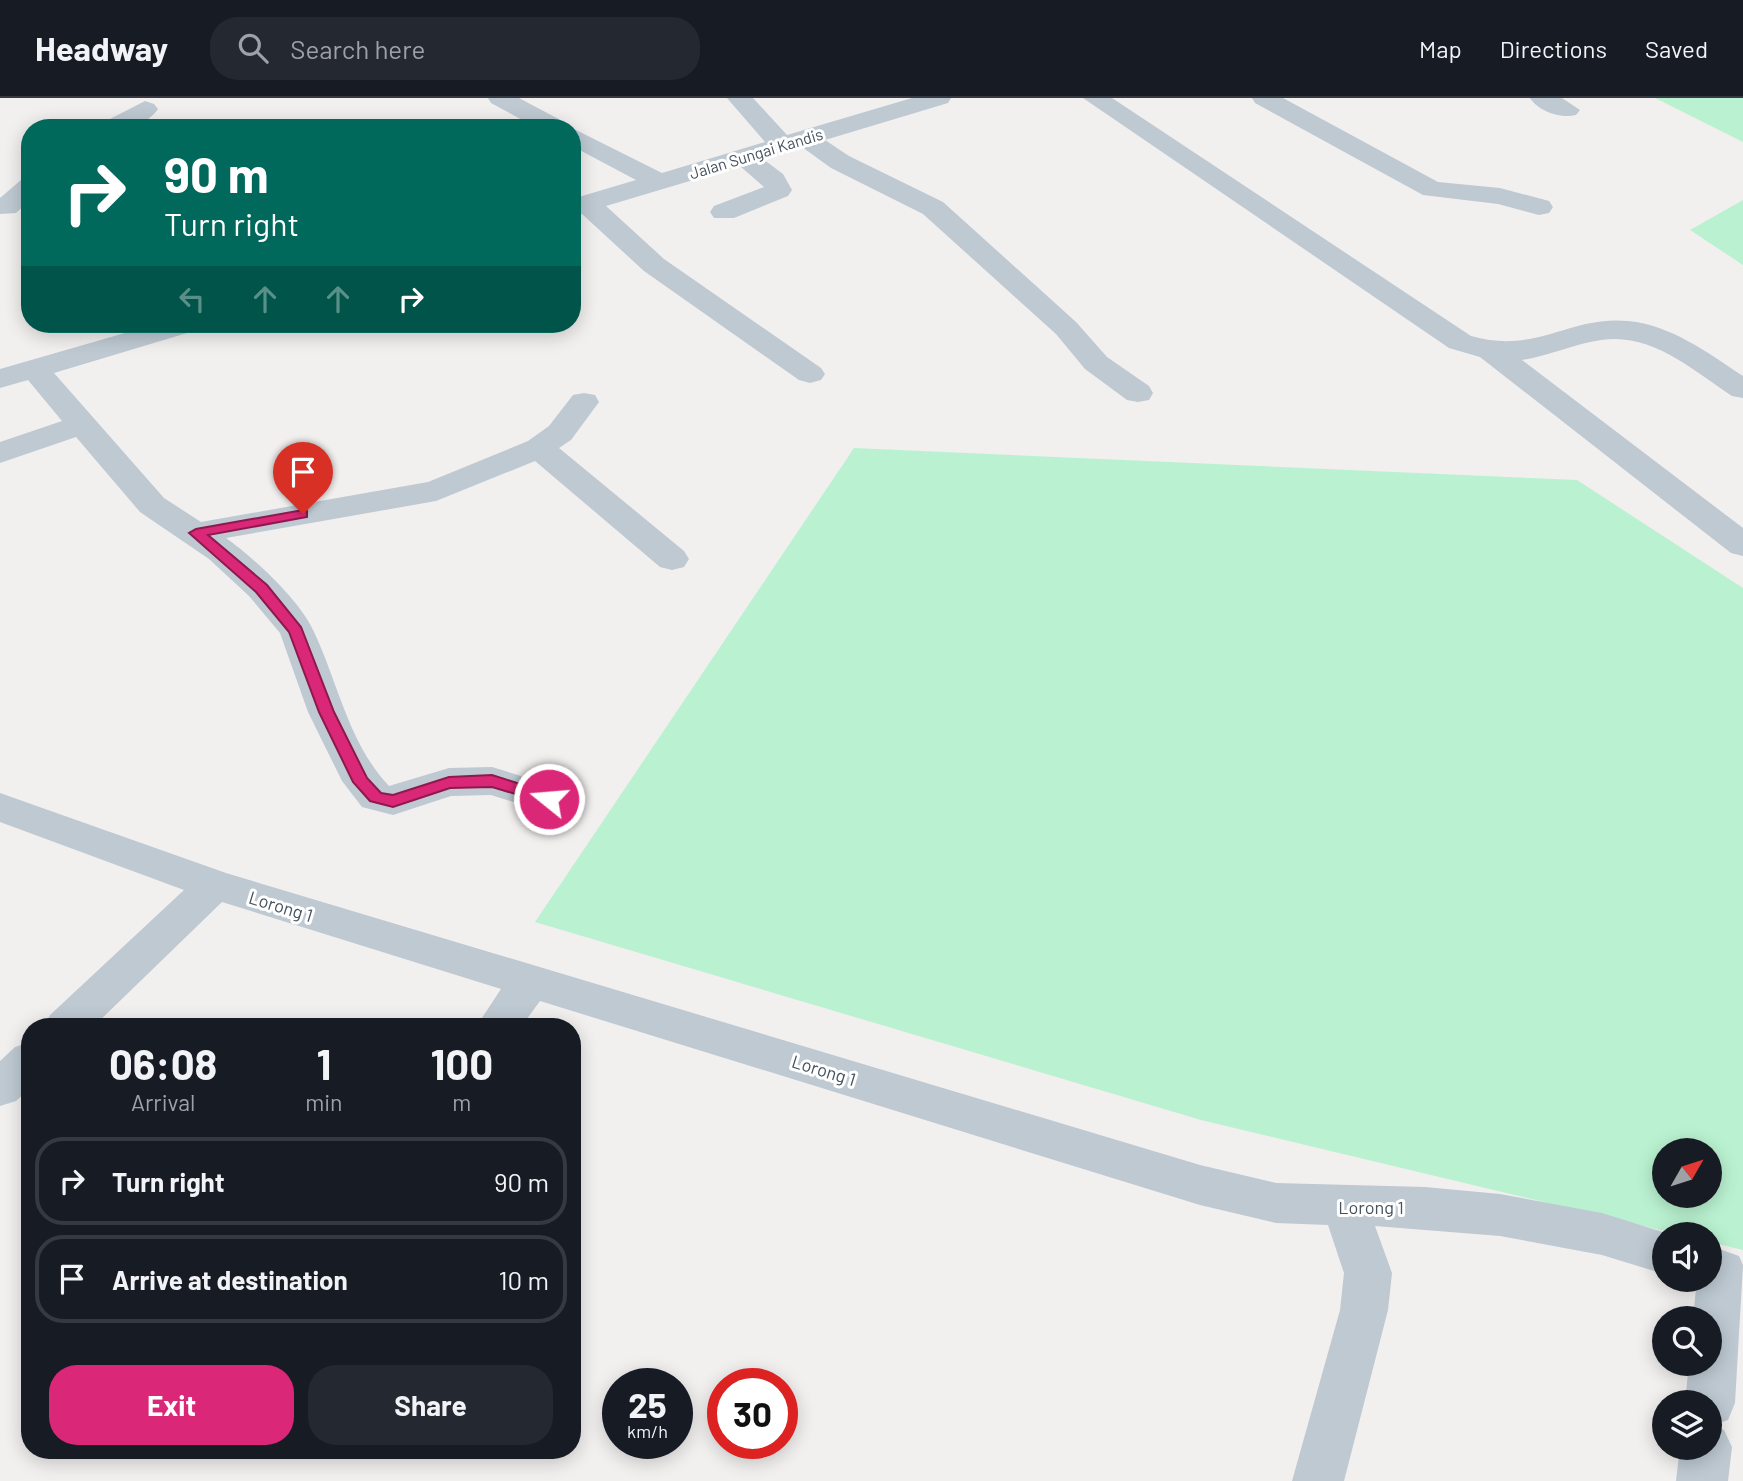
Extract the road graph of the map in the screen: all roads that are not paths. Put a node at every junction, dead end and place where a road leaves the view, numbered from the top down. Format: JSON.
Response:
{"nodes":[{"id":1,"x":500,"y":98,"type":"edge"},
{"id":2,"x":739,"y":98,"type":"edge"},
{"id":3,"x":939,"y":98,"type":"edge"},
{"id":4,"x":1095,"y":98,"type":"edge"},
{"id":5,"x":1264,"y":98,"type":"edge"},
{"id":6,"x":1542,"y":98,"type":"edge"},
{"id":7,"x":145,"y":109,"type":"dead end"},
{"id":8,"x":1567,"y":110,"type":"dead end"},
{"id":9,"x":127,"y":119,"type":"edge"},
{"id":10,"x":540,"y":119,"type":"edge"},
{"id":11,"x":581,"y":141,"type":"edge"},
{"id":12,"x":793,"y":141,"type":"junction"},
{"id":13,"x":743,"y":156,"type":"junction"},
{"id":14,"x":660,"y":182,"type":"junction"},
{"id":15,"x":581,"y":206,"type":"edge"},
{"id":16,"x":581,"y":207,"type":"edge"},
{"id":17,"x":1539,"y":207,"type":"dead end"},
{"id":18,"x":724,"y":212,"type":"dead end"},
{"id":19,"x":156,"y":333,"type":"edge"},
{"id":20,"x":1492,"y":352,"type":"junction"},
{"id":21,"x":34,"y":369,"type":"junction"},
{"id":22,"x":810,"y":374,"type":"dead end"},
{"id":23,"x":0,"y":379,"type":"edge"},
{"id":24,"x":1743,"y":389,"type":"edge"},
{"id":25,"x":1138,"y":393,"type":"dead end"},
{"id":26,"x":583,"y":402,"type":"dead end"},
{"id":27,"x":82,"y":424,"type":"junction"},
{"id":28,"x":539,"y":447,"type":"junction"},
{"id":29,"x":0,"y":453,"type":"edge"},
{"id":30,"x":196,"y":533,"type":"junction"},
{"id":31,"x":1743,"y":545,"type":"edge"},
{"id":32,"x":672,"y":559,"type":"dead end"},
{"id":33,"x":549,"y":799,"type":"dead end"},
{"id":34,"x":0,"y":807,"type":"edge"},
{"id":35,"x":215,"y":885,"type":"junction"},
{"id":36,"x":531,"y":982,"type":"junction"},
{"id":37,"x":75,"y":1018,"type":"edge"},
{"id":38,"x":504,"y":1018,"type":"edge"},
{"id":39,"x":21,"y":1068,"type":"edge"},
{"id":40,"x":0,"y":1088,"type":"edge"},
{"id":41,"x":1345,"y":1207,"type":"junction"},
{"id":42,"x":1652,"y":1250,"type":"edge"},
{"id":43,"x":1725,"y":1272,"type":"edge"},
{"id":44,"x":1711,"y":1390,"type":"edge"},
{"id":45,"x":1704,"y":1460,"type":"edge"},
{"id":46,"x":1318,"y":1481,"type":"edge"},
{"id":47,"x":1702,"y":1481,"type":"edge"}],
"edges":[{"from":1,"to":10,"type":"street"},
{"from":2,"to":12,"type":"street"},
{"from":3,"to":12,"type":"street","name":"Jalan Sungai Kandis"},
{"from":4,"to":20,"type":"street"},
{"from":5,"to":17,"type":"street"},
{"from":6,"to":8,"type":"street"},
{"from":7,"to":9,"type":"street"},
{"from":11,"to":14,"type":"street"},
{"from":12,"to":13,"type":"street","name":"Jalan Sungai Kandis"},
{"from":12,"to":25,"type":"street"},
{"from":13,"to":14,"type":"street","name":"Jalan Sungai Kandis"},
{"from":13,"to":18,"type":"street"},
{"from":14,"to":15,"type":"street","name":"Jalan Sungai Kandis"},
{"from":16,"to":22,"type":"street"},
{"from":19,"to":21,"type":"street"},
{"from":20,"to":24,"type":"street"},
{"from":20,"to":31,"type":"street"},
{"from":21,"to":23,"type":"street"},
{"from":21,"to":27,"type":"street"},
{"from":26,"to":28,"type":"street"},
{"from":27,"to":29,"type":"street"},
{"from":27,"to":30,"type":"street"},
{"from":28,"to":30,"type":"street"},
{"from":28,"to":32,"type":"street"},
{"from":30,"to":33,"type":"street"},
{"from":34,"to":35,"type":"street","name":"Lorong 1"},
{"from":35,"to":36,"type":"street","name":"Lorong 1"},
{"from":35,"to":37,"type":"street"},
{"from":36,"to":38,"type":"street"},
{"from":36,"to":41,"type":"street","name":"Lorong 1"},
{"from":39,"to":40,"type":"street"},
{"from":41,"to":42,"type":"street","name":"Lorong 1"},
{"from":41,"to":46,"type":"street"},
{"from":43,"to":44,"type":"street"},
{"from":45,"to":47,"type":"street"}]}
